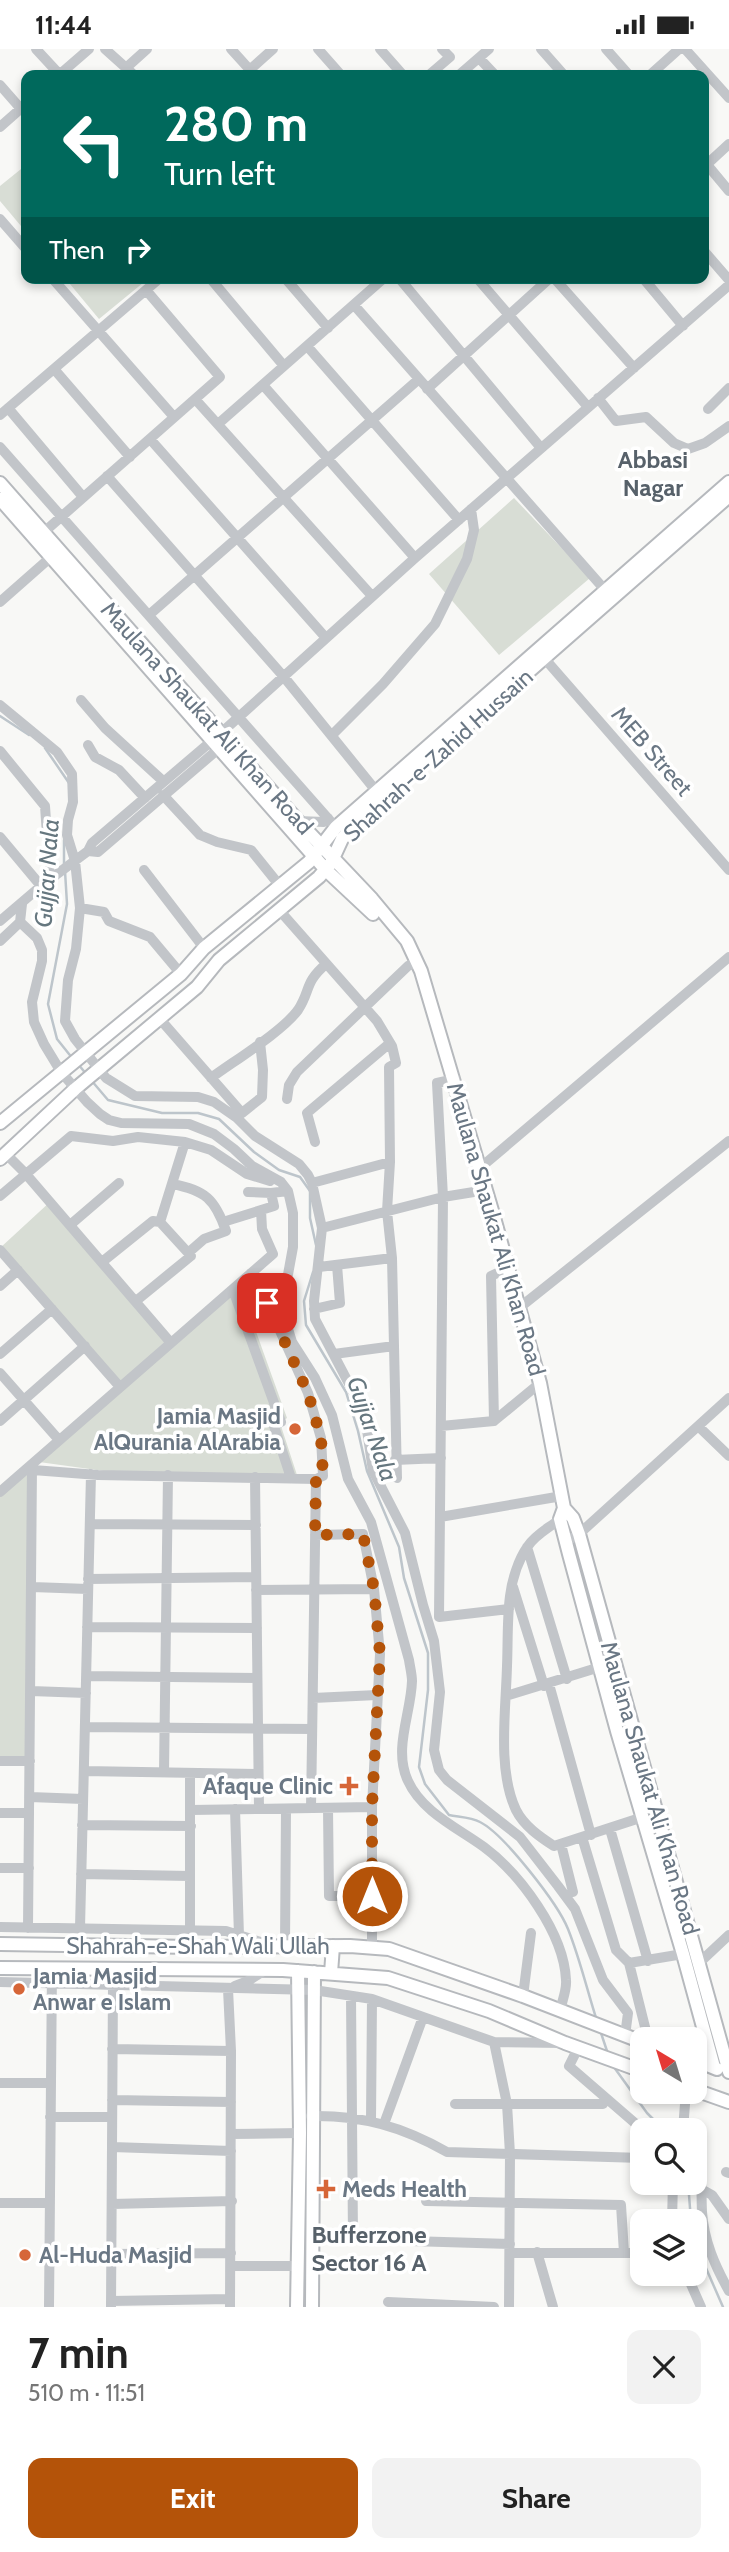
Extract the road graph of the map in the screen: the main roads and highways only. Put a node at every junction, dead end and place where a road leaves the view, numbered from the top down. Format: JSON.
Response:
{"nodes":[{"id":1,"x":729,"y":482,"type":"edge"},
{"id":2,"x":0,"y":483,"type":"edge"},
{"id":3,"x":729,"y":496,"type":"edge"},
{"id":4,"x":0,"y":499,"type":"edge"},
{"id":5,"x":220,"y":741,"type":"junction"},
{"id":6,"x":336,"y":827,"type":"junction"},
{"id":7,"x":318,"y":852,"type":"junction"},
{"id":8,"x":330,"y":864,"type":"junction"},
{"id":9,"x":0,"y":1123,"type":"edge"},
{"id":10,"x":3,"y":1156,"type":"edge"},
{"id":11,"x":562,"y":1508,"type":"junction"},
{"id":12,"x":0,"y":1944,"type":"edge"},
{"id":13,"x":333,"y":1946,"type":"junction"},
{"id":14,"x":0,"y":1968,"type":"edge"},
{"id":15,"x":298,"y":1971,"type":"junction"},
{"id":16,"x":314,"y":1972,"type":"junction"},
{"id":17,"x":331,"y":1973,"type":"junction"},
{"id":18,"x":630,"y":2038,"type":"edge"},
{"id":19,"x":707,"y":2064,"type":"edge"},
{"id":20,"x":630,"y":2066,"type":"edge"},
{"id":21,"x":714,"y":2067,"type":"junction"},
{"id":22,"x":729,"y":2072,"type":"edge"},
{"id":23,"x":707,"y":2094,"type":"edge"},
{"id":24,"x":729,"y":2102,"type":"edge"},
{"id":25,"x":298,"y":2307,"type":"edge"},
{"id":26,"x":312,"y":2307,"type":"edge"}],
"edges":[{"from":1,"to":6,"type":"main road","name":"Shahrah-e-Zahid Hussain"},
{"from":2,"to":5,"type":"main road","name":"Maulana Shaukat Ali Khan Road"},
{"from":3,"to":6,"type":"main road","name":"Shahrah-e-Zahid Hussain"},
{"from":4,"to":5,"type":"main road","name":"Maulana Shaukat Ali Khan Road"},
{"from":5,"to":7,"type":"main road","name":"Maulana Shaukat Ali Khan Road"},
{"from":5,"to":7,"type":"main road","name":"Maulana Shaukat Ali Khan Road"},
{"from":6,"to":7,"type":"main road","name":"Shahrah-e-Zahid Hussain"},
{"from":6,"to":8,"type":"main road","name":"Shahrah-e-Zahid Hussain"},
{"from":7,"to":8,"type":"main road","name":"Maulana Shaukat Ali Khan Road"},
{"from":7,"to":9,"type":"main road","name":"Shahrah-e-Zahid Hussain"},
{"from":8,"to":10,"type":"main road","name":"Shahrah-e-Zahid Hussain"},
{"from":8,"to":11,"type":"main road","name":"Maulana Shaukat Ali Khan Road"},
{"from":11,"to":21,"type":"main road","name":"Maulana Shaukat Ali Khan Road"},
{"from":11,"to":22,"type":"main road","name":"Maulana Shaukat Ali Khan Road"},
{"from":12,"to":13,"type":"main road","name":"Shahrah-e-Shah Wali Ullah"},
{"from":13,"to":17,"type":"main road"},
{"from":13,"to":18,"type":"main road","name":"Shahrah-e-Shah Wali Ullah"},
{"from":14,"to":15,"type":"main road","name":"Shahrah-e-Shah Wali Ullah"},
{"from":15,"to":16,"type":"main road","name":"Shahrah-e-Shah Wali Ullah"},
{"from":15,"to":25,"type":"main road"},
{"from":16,"to":17,"type":"main road","name":"Shahrah-e-Shah Wali Ullah"},
{"from":16,"to":26,"type":"main road"},
{"from":17,"to":20,"type":"main road","name":"Shahrah-e-Shah Wali Ullah"},
{"from":19,"to":21,"type":"main road"},
{"from":21,"to":22,"type":"main road"},
{"from":23,"to":24,"type":"main road"}]}
